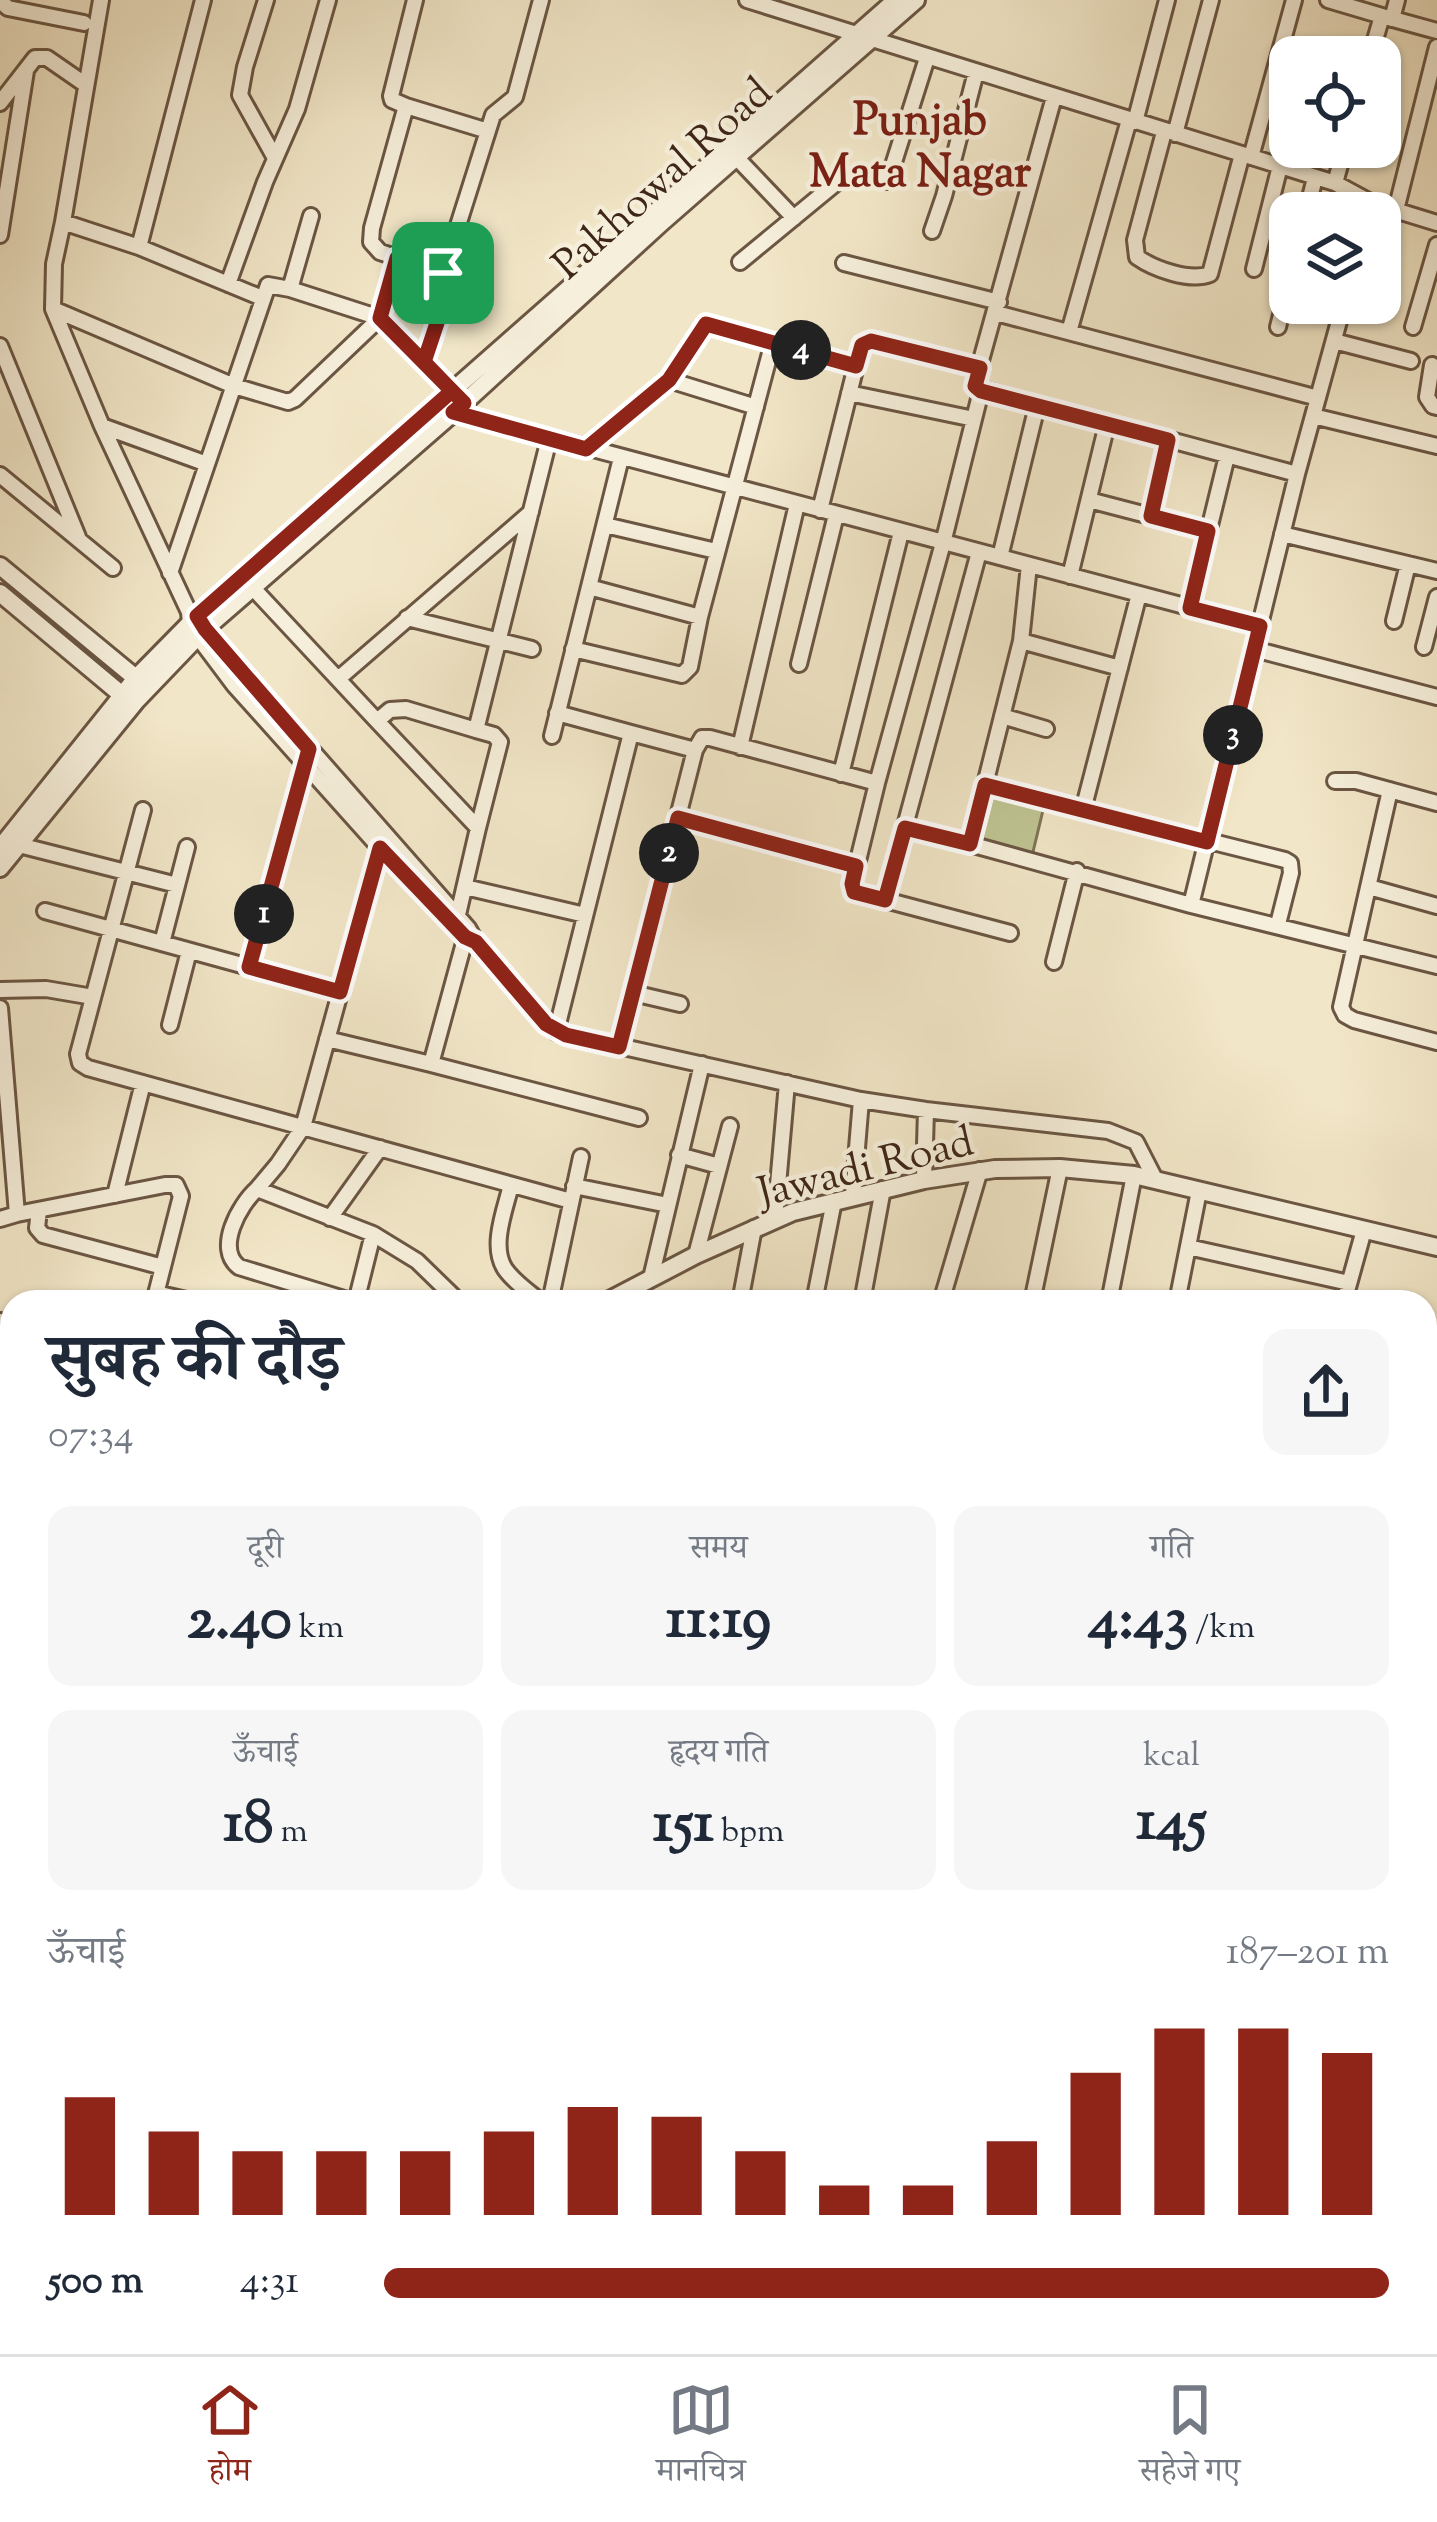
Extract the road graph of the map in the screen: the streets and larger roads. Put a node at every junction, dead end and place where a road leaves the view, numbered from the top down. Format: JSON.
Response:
{"nodes":[{"id":1,"x":101,"y":0,"type":"edge"},
{"id":2,"x":203,"y":0,"type":"edge"},
{"id":3,"x":266,"y":0,"type":"edge"},
{"id":4,"x":328,"y":0,"type":"edge"},
{"id":5,"x":415,"y":0,"type":"edge"},
{"id":6,"x":541,"y":0,"type":"edge"},
{"id":7,"x":747,"y":0,"type":"edge"},
{"id":8,"x":896,"y":0,"type":"edge"},
{"id":9,"x":916,"y":0,"type":"edge"},
{"id":10,"x":1167,"y":0,"type":"edge"},
{"id":11,"x":1211,"y":0,"type":"edge"},
{"id":12,"x":1294,"y":0,"type":"edge"},
{"id":13,"x":1328,"y":0,"type":"edge"},
{"id":14,"x":1397,"y":0,"type":"edge"},
{"id":15,"x":1354,"y":4,"type":"edge"},
{"id":16,"x":5,"y":7,"type":"edge"},
{"id":17,"x":798,"y":8,"type":"edge"},
{"id":18,"x":1387,"y":17,"type":"junction"},
{"id":19,"x":84,"y":23,"type":"dead end"},
{"id":20,"x":1437,"y":31,"type":"edge"},
{"id":21,"x":865,"y":36,"type":"junction"},
{"id":22,"x":1379,"y":36,"type":"edge"},
{"id":23,"x":1437,"y":46,"type":"edge"},
{"id":24,"x":927,"y":58,"type":"junction"},
{"id":25,"x":26,"y":71,"type":"junction"},
{"id":26,"x":976,"y":72,"type":"junction"},
{"id":27,"x":86,"y":86,"type":"junction"},
{"id":28,"x":1054,"y":97,"type":"junction"},
{"id":29,"x":0,"y":103,"type":"edge"},
{"id":30,"x":406,"y":106,"type":"junction"},
{"id":31,"x":1132,"y":121,"type":"junction"},
{"id":32,"x":488,"y":131,"type":"junction"},
{"id":33,"x":1170,"y":133,"type":"junction"},
{"id":34,"x":1247,"y":156,"type":"junction"},
{"id":35,"x":736,"y":157,"type":"junction"},
{"id":36,"x":275,"y":158,"type":"junction"},
{"id":37,"x":1269,"y":163,"type":"edge"},
{"id":38,"x":1279,"y":168,"type":"edge"},
{"id":39,"x":1286,"y":168,"type":"edge"},
{"id":40,"x":1339,"y":168,"type":"edge"},
{"id":41,"x":1315,"y":178,"type":"junction"},
{"id":42,"x":1334,"y":183,"type":"junction"},
{"id":43,"x":1311,"y":192,"type":"edge"},
{"id":44,"x":1347,"y":192,"type":"edge"},
{"id":45,"x":1400,"y":192,"type":"edge"},
{"id":46,"x":1401,"y":212,"type":"edge"},
{"id":47,"x":311,"y":216,"type":"dead end"},
{"id":48,"x":794,"y":218,"type":"junction"},
{"id":49,"x":63,"y":222,"type":"junction"},
{"id":50,"x":1437,"y":223,"type":"edge"},
{"id":51,"x":932,"y":231,"type":"dead end"},
{"id":52,"x":0,"y":235,"type":"edge"},
{"id":53,"x":1437,"y":245,"type":"edge"},
{"id":54,"x":139,"y":247,"type":"junction"},
{"id":55,"x":397,"y":258,"type":"junction"},
{"id":56,"x":740,"y":262,"type":"dead end"},
{"id":57,"x":844,"y":263,"type":"dead end"},
{"id":58,"x":1253,"y":269,"type":"dead end"},
{"id":59,"x":443,"y":273,"type":"junction"},
{"id":60,"x":229,"y":284,"type":"junction"},
{"id":61,"x":290,"y":289,"type":"junction"},
{"id":62,"x":262,"y":298,"type":"junction"},
{"id":63,"x":1420,"y":304,"type":"junction"},
{"id":64,"x":997,"y":308,"type":"junction"},
{"id":65,"x":1437,"y":308,"type":"edge"},
{"id":66,"x":53,"y":309,"type":"junction"},
{"id":67,"x":380,"y":318,"type":"junction"},
{"id":68,"x":1279,"y":324,"type":"edge"},
{"id":69,"x":1338,"y":324,"type":"edge"},
{"id":70,"x":1278,"y":327,"type":"dead end"},
{"id":71,"x":1413,"y":327,"type":"dead end"},
{"id":72,"x":1069,"y":332,"type":"junction"},
{"id":73,"x":773,"y":341,"type":"junction"},
{"id":74,"x":1334,"y":341,"type":"junction"},
{"id":75,"x":0,"y":346,"type":"edge"},
{"id":76,"x":1411,"y":361,"type":"dead end"},
{"id":77,"x":424,"y":362,"type":"junction"},
{"id":78,"x":1432,"y":365,"type":"dead end"},
{"id":79,"x":856,"y":366,"type":"junction"},
{"id":80,"x":980,"y":368,"type":"junction"},
{"id":81,"x":669,"y":380,"type":"junction"},
{"id":82,"x":234,"y":386,"type":"junction"},
{"id":83,"x":981,"y":391,"type":"junction"},
{"id":84,"x":849,"y":393,"type":"junction"},
{"id":85,"x":1318,"y":398,"type":"junction"},
{"id":86,"x":451,"y":403,"type":"junction"},
{"id":87,"x":1036,"y":406,"type":"junction"},
{"id":88,"x":756,"y":407,"type":"junction"},
{"id":89,"x":1437,"y":407,"type":"edge"},
{"id":90,"x":1313,"y":416,"type":"junction"},
{"id":91,"x":974,"y":419,"type":"junction"},
{"id":92,"x":1108,"y":424,"type":"junction"},
{"id":93,"x":102,"y":426,"type":"junction"},
{"id":94,"x":549,"y":439,"type":"junction"},
{"id":95,"x":1168,"y":440,"type":"junction"},
{"id":96,"x":1437,"y":446,"type":"edge"},
{"id":97,"x":586,"y":449,"type":"junction"},
{"id":98,"x":1227,"y":456,"type":"junction"},
{"id":99,"x":621,"y":458,"type":"junction"},
{"id":100,"x":207,"y":464,"type":"junction"},
{"id":101,"x":1297,"y":474,"type":"junction"},
{"id":102,"x":0,"y":475,"type":"edge"},
{"id":103,"x":734,"y":488,"type":"junction"},
{"id":104,"x":1089,"y":500,"type":"junction"},
{"id":105,"x":797,"y":504,"type":"junction"},
{"id":106,"x":820,"y":510,"type":"junction"},
{"id":107,"x":531,"y":512,"type":"junction"},
{"id":108,"x":836,"y":515,"type":"junction"},
{"id":109,"x":1151,"y":516,"type":"junction"},
{"id":110,"x":604,"y":525,"type":"junction"},
{"id":111,"x":1208,"y":531,"type":"junction"},
{"id":112,"x":902,"y":532,"type":"junction"},
{"id":113,"x":1282,"y":534,"type":"junction"},
{"id":114,"x":78,"y":537,"type":"junction"},
{"id":115,"x":944,"y":543,"type":"junction"},
{"id":116,"x":716,"y":550,"type":"junction"},
{"id":117,"x":979,"y":552,"type":"junction"},
{"id":118,"x":1000,"y":557,"type":"junction"},
{"id":119,"x":1408,"y":564,"type":"junction"},
{"id":120,"x":0,"y":566,"type":"edge"},
{"id":121,"x":1029,"y":566,"type":"junction"},
{"id":122,"x":113,"y":568,"type":"dead end"},
{"id":123,"x":1437,"y":572,"type":"edge"},
{"id":124,"x":170,"y":574,"type":"junction"},
{"id":125,"x":1070,"y":576,"type":"junction"},
{"id":126,"x":252,"y":587,"type":"junction"},
{"id":127,"x":589,"y":587,"type":"junction"},
{"id":128,"x":0,"y":593,"type":"edge"},
{"id":129,"x":1139,"y":594,"type":"junction"},
{"id":130,"x":1437,"y":598,"type":"edge"},
{"id":131,"x":1190,"y":608,"type":"junction"},
{"id":132,"x":700,"y":616,"type":"junction"},
{"id":133,"x":407,"y":618,"type":"junction"},
{"id":134,"x":1394,"y":621,"type":"dead end"},
{"id":135,"x":196,"y":623,"type":"junction"},
{"id":136,"x":1260,"y":626,"type":"junction"},
{"id":137,"x":498,"y":641,"type":"junction"},
{"id":138,"x":1021,"y":641,"type":"junction"},
{"id":139,"x":1424,"y":647,"type":"dead end"},
{"id":140,"x":532,"y":650,"type":"dead end"},
{"id":141,"x":573,"y":650,"type":"junction"},
{"id":142,"x":1254,"y":650,"type":"junction"},
{"id":143,"x":799,"y":664,"type":"dead end"},
{"id":144,"x":1120,"y":668,"type":"junction"},
{"id":145,"x":338,"y":679,"type":"junction"},
{"id":146,"x":142,"y":683,"type":"junction"},
{"id":147,"x":1437,"y":697,"type":"edge"},
{"id":148,"x":128,"y":700,"type":"junction"},
{"id":149,"x":557,"y":713,"type":"junction"},
{"id":150,"x":1002,"y":716,"type":"junction"},
{"id":151,"x":376,"y":721,"type":"junction"},
{"id":152,"x":1046,"y":729,"type":"dead end"},
{"id":153,"x":476,"y":730,"type":"junction"},
{"id":154,"x":631,"y":733,"type":"junction"},
{"id":155,"x":552,"y":736,"type":"dead end"},
{"id":156,"x":740,"y":747,"type":"junction"},
{"id":157,"x":695,"y":750,"type":"junction"},
{"id":158,"x":307,"y":756,"type":"junction"},
{"id":159,"x":841,"y":774,"type":"junction"},
{"id":160,"x":1335,"y":781,"type":"dead end"},
{"id":161,"x":877,"y":783,"type":"junction"},
{"id":162,"x":985,"y":785,"type":"junction"},
{"id":163,"x":1390,"y":790,"type":"junction"},
{"id":164,"x":1437,"y":802,"type":"edge"},
{"id":165,"x":143,"y":810,"type":"dead end"},
{"id":166,"x":1083,"y":810,"type":"junction"},
{"id":167,"x":678,"y":818,"type":"junction"},
{"id":168,"x":478,"y":828,"type":"junction"},
{"id":169,"x":905,"y":828,"type":"junction"},
{"id":170,"x":385,"y":832,"type":"junction"},
{"id":171,"x":1207,"y":842,"type":"junction"},
{"id":172,"x":970,"y":844,"type":"junction"},
{"id":173,"x":10,"y":847,"type":"edge"},
{"id":174,"x":187,"y":847,"type":"dead end"},
{"id":175,"x":380,"y":848,"type":"junction"},
{"id":176,"x":856,"y":866,"type":"junction"},
{"id":177,"x":0,"y":868,"type":"edge"},
{"id":178,"x":1077,"y":871,"type":"junction"},
{"id":179,"x":126,"y":873,"type":"junction"},
{"id":180,"x":177,"y":885,"type":"junction"},
{"id":181,"x":465,"y":887,"type":"junction"},
{"id":182,"x":1369,"y":887,"type":"junction"},
{"id":183,"x":885,"y":900,"type":"junction"},
{"id":184,"x":1191,"y":905,"type":"junction"},
{"id":185,"x":1437,"y":906,"type":"edge"},
{"id":186,"x":45,"y":911,"type":"dead end"},
{"id":187,"x":586,"y":914,"type":"junction"},
{"id":188,"x":1278,"y":924,"type":"junction"},
{"id":189,"x":111,"y":928,"type":"junction"},
{"id":190,"x":464,"y":930,"type":"junction"},
{"id":191,"x":1010,"y":933,"type":"dead end"},
{"id":192,"x":162,"y":943,"type":"junction"},
{"id":193,"x":1354,"y":943,"type":"junction"},
{"id":194,"x":189,"y":950,"type":"junction"},
{"id":195,"x":1054,"y":962,"type":"dead end"},
{"id":196,"x":1437,"y":966,"type":"edge"},
{"id":197,"x":249,"y":967,"type":"junction"},
{"id":198,"x":0,"y":990,"type":"edge"},
{"id":199,"x":340,"y":992,"type":"junction"},
{"id":200,"x":633,"y":993,"type":"junction"},
{"id":201,"x":93,"y":997,"type":"junction"},
{"id":202,"x":680,"y":1004,"type":"dead end"},
{"id":203,"x":0,"y":1008,"type":"edge"},
{"id":204,"x":170,"y":1025,"type":"dead end"},
{"id":205,"x":556,"y":1031,"type":"junction"},
{"id":206,"x":327,"y":1039,"type":"junction"},
{"id":207,"x":1437,"y":1042,"type":"edge"},
{"id":208,"x":619,"y":1047,"type":"junction"},
{"id":209,"x":431,"y":1064,"type":"junction"},
{"id":210,"x":702,"y":1064,"type":"junction"},
{"id":211,"x":143,"y":1083,"type":"junction"},
{"id":212,"x":788,"y":1083,"type":"junction"},
{"id":213,"x":861,"y":1100,"type":"junction"},
{"id":214,"x":926,"y":1110,"type":"junction"},
{"id":215,"x":639,"y":1118,"type":"dead end"},
{"id":216,"x":730,"y":1126,"type":"dead end"},
{"id":217,"x":303,"y":1127,"type":"junction"},
{"id":218,"x":380,"y":1148,"type":"junction"},
{"id":219,"x":679,"y":1155,"type":"junction"},
{"id":220,"x":581,"y":1157,"type":"dead end"},
{"id":221,"x":719,"y":1166,"type":"junction"},
{"id":222,"x":1060,"y":1168,"type":"junction"},
{"id":223,"x":980,"y":1170,"type":"junction"},
{"id":224,"x":1134,"y":1175,"type":"junction"},
{"id":225,"x":1155,"y":1179,"type":"junction"},
{"id":226,"x":925,"y":1180,"type":"junction"},
{"id":227,"x":511,"y":1185,"type":"junction"},
{"id":228,"x":883,"y":1189,"type":"junction"},
{"id":229,"x":257,"y":1190,"type":"junction"},
{"id":230,"x":1199,"y":1192,"type":"junction"},
{"id":231,"x":572,"y":1194,"type":"junction"},
{"id":232,"x":115,"y":1195,"type":"junction"},
{"id":233,"x":853,"y":1196,"type":"junction"},
{"id":234,"x":834,"y":1201,"type":"junction"},
{"id":235,"x":668,"y":1205,"type":"junction"},
{"id":236,"x":39,"y":1210,"type":"junction"},
{"id":237,"x":17,"y":1214,"type":"junction"},
{"id":238,"x":331,"y":1218,"type":"junction"},
{"id":239,"x":0,"y":1219,"type":"edge"},
{"id":240,"x":775,"y":1219,"type":"junction"},
{"id":241,"x":754,"y":1228,"type":"junction"},
{"id":242,"x":1364,"y":1231,"type":"junction"},
{"id":243,"x":373,"y":1234,"type":"junction"},
{"id":244,"x":1188,"y":1247,"type":"junction"},
{"id":245,"x":1437,"y":1247,"type":"edge"},
{"id":246,"x":696,"y":1255,"type":"junction"},
{"id":247,"x":163,"y":1267,"type":"junction"},
{"id":248,"x":651,"y":1278,"type":"junction"},
{"id":249,"x":1349,"y":1283,"type":"junction"},
{"id":250,"x":157,"y":1290,"type":"edge"},
{"id":251,"x":315,"y":1290,"type":"edge"},
{"id":252,"x":358,"y":1290,"type":"edge"},
{"id":253,"x":442,"y":1290,"type":"edge"},
{"id":254,"x":531,"y":1290,"type":"edge"},
{"id":255,"x":548,"y":1290,"type":"edge"},
{"id":256,"x":628,"y":1290,"type":"edge"},
{"id":257,"x":742,"y":1290,"type":"edge"},
{"id":258,"x":816,"y":1290,"type":"edge"},
{"id":259,"x":864,"y":1290,"type":"edge"},
{"id":260,"x":945,"y":1290,"type":"edge"},
{"id":261,"x":1035,"y":1290,"type":"edge"},
{"id":262,"x":1111,"y":1290,"type":"edge"},
{"id":263,"x":1179,"y":1290,"type":"edge"},
{"id":264,"x":1347,"y":1290,"type":"edge"}],
"edges":[{"from":1,"to":27,"type":"street"},
{"from":2,"to":54,"type":"street"},
{"from":3,"to":36,"type":"street"},
{"from":4,"to":36,"type":"street"},
{"from":5,"to":30,"type":"street"},
{"from":6,"to":32,"type":"street"},
{"from":7,"to":17,"type":"street"},
{"from":8,"to":21,"type":"street","name":"Pakhowal Road"},
{"from":9,"to":21,"type":"street","name":"Pakhowal Road"},
{"from":10,"to":31,"type":"street"},
{"from":11,"to":33,"type":"street"},
{"from":12,"to":34,"type":"street"},
{"from":13,"to":15,"type":"street"},
{"from":14,"to":18,"type":"street"},
{"from":15,"to":18,"type":"street"},
{"from":16,"to":19,"type":"street"},
{"from":17,"to":21,"type":"street"},
{"from":18,"to":20,"type":"street"},
{"from":18,"to":22,"type":"street"},
{"from":21,"to":24,"type":"street"},
{"from":21,"to":35,"type":"street","name":"Pakhowal Road"},
{"from":21,"to":86,"type":"street","name":"Pakhowal Road"},
{"from":23,"to":45,"type":"street"},
{"from":24,"to":26,"type":"street"},
{"from":24,"to":48,"type":"street"},
{"from":25,"to":27,"type":"street"},
{"from":25,"to":29,"type":"street"},
{"from":25,"to":52,"type":"street"},
{"from":26,"to":28,"type":"street"},
{"from":26,"to":51,"type":"street"},
{"from":27,"to":49,"type":"street"},
{"from":28,"to":31,"type":"street"},
{"from":28,"to":64,"type":"street"},
{"from":30,"to":32,"type":"street"},
{"from":30,"to":55,"type":"street"},
{"from":31,"to":33,"type":"street"},
{"from":31,"to":72,"type":"street"},
{"from":32,"to":59,"type":"street"},
{"from":33,"to":34,"type":"street"},
{"from":33,"to":34,"type":"street"},
{"from":34,"to":37,"type":"street"},
{"from":35,"to":48,"type":"street"},
{"from":35,"to":86,"type":"street","name":"Pakhowal Road"},
{"from":36,"to":60,"type":"street"},
{"from":38,"to":58,"type":"street"},
{"from":39,"to":41,"type":"street"},
{"from":40,"to":42,"type":"street"},
{"from":41,"to":42,"type":"street"},
{"from":41,"to":43,"type":"street"},
{"from":42,"to":44,"type":"street"},
{"from":46,"to":50,"type":"street"},
{"from":47,"to":61,"type":"street"},
{"from":48,"to":56,"type":"street"},
{"from":49,"to":54,"type":"street"},
{"from":49,"to":66,"type":"street"},
{"from":53,"to":63,"type":"street"},
{"from":54,"to":60,"type":"street"},
{"from":55,"to":59,"type":"street"},
{"from":55,"to":67,"type":"street"},
{"from":57,"to":64,"type":"street"},
{"from":59,"to":77,"type":"street"},
{"from":60,"to":62,"type":"street"},
{"from":61,"to":62,"type":"street"},
{"from":61,"to":67,"type":"street"},
{"from":62,"to":82,"type":"street"},
{"from":63,"to":65,"type":"street"},
{"from":63,"to":71,"type":"street"},
{"from":64,"to":72,"type":"street"},
{"from":64,"to":80,"type":"street"},
{"from":66,"to":82,"type":"street"},
{"from":66,"to":93,"type":"street"},
{"from":67,"to":77,"type":"street"},
{"from":67,"to":82,"type":"street"},
{"from":68,"to":70,"type":"street"},
{"from":69,"to":74,"type":"street"},
{"from":72,"to":85,"type":"street"},
{"from":73,"to":79,"type":"street"},
{"from":73,"to":81,"type":"street"},
{"from":73,"to":88,"type":"street"},
{"from":74,"to":76,"type":"street"},
{"from":74,"to":85,"type":"street"},
{"from":75,"to":114,"type":"street"},
{"from":77,"to":86,"type":"street"},
{"from":78,"to":89,"type":"street"},
{"from":79,"to":80,"type":"street"},
{"from":79,"to":84,"type":"street"},
{"from":80,"to":83,"type":"street"},
{"from":81,"to":88,"type":"street"},
{"from":81,"to":97,"type":"street"},
{"from":82,"to":100,"type":"street"},
{"from":83,"to":87,"type":"street"},
{"from":83,"to":91,"type":"street"},
{"from":84,"to":91,"type":"street"},
{"from":84,"to":106,"type":"street"},
{"from":85,"to":90,"type":"street"},
{"from":86,"to":94,"type":"street"},
{"from":86,"to":126,"type":"street","name":"Pakhowal Road"},
{"from":86,"to":135,"type":"street","name":"Pakhowal Road"},
{"from":87,"to":92,"type":"street"},
{"from":87,"to":118,"type":"street"},
{"from":88,"to":103,"type":"street"},
{"from":90,"to":96,"type":"street"},
{"from":90,"to":101,"type":"street"},
{"from":91,"to":115,"type":"street"},
{"from":92,"to":95,"type":"street"},
{"from":92,"to":104,"type":"street"},
{"from":93,"to":100,"type":"street"},
{"from":93,"to":124,"type":"street"},
{"from":94,"to":97,"type":"street"},
{"from":94,"to":107,"type":"street"},
{"from":95,"to":98,"type":"street"},
{"from":95,"to":109,"type":"street"},
{"from":97,"to":99,"type":"street"},
{"from":98,"to":101,"type":"street"},
{"from":98,"to":111,"type":"street"},
{"from":99,"to":103,"type":"street"},
{"from":99,"to":110,"type":"street"},
{"from":100,"to":124,"type":"street"},
{"from":101,"to":113,"type":"street"},
{"from":102,"to":114,"type":"street"},
{"from":103,"to":105,"type":"street"},
{"from":103,"to":116,"type":"street"},
{"from":104,"to":109,"type":"street"},
{"from":104,"to":125,"type":"street"},
{"from":105,"to":106,"type":"street"},
{"from":105,"to":156,"type":"street"},
{"from":106,"to":108,"type":"street"},
{"from":107,"to":133,"type":"street"},
{"from":107,"to":137,"type":"street"},
{"from":108,"to":112,"type":"street"},
{"from":108,"to":143,"type":"street"},
{"from":109,"to":111,"type":"street"},
{"from":110,"to":116,"type":"street"},
{"from":110,"to":127,"type":"street"},
{"from":111,"to":131,"type":"street"},
{"from":112,"to":115,"type":"street"},
{"from":112,"to":159,"type":"street"},
{"from":113,"to":119,"type":"street"},
{"from":113,"to":136,"type":"street"},
{"from":114,"to":122,"type":"street"},
{"from":115,"to":117,"type":"street"},
{"from":115,"to":161,"type":"street"},
{"from":116,"to":132,"type":"street"},
{"from":117,"to":118,"type":"street"},
{"from":117,"to":169,"type":"street"},
{"from":118,"to":121,"type":"street"},
{"from":119,"to":123,"type":"street"},
{"from":119,"to":134,"type":"street"},
{"from":120,"to":146,"type":"street"},
{"from":121,"to":125,"type":"street"},
{"from":121,"to":138,"type":"street"},
{"from":124,"to":135,"type":"street"},
{"from":125,"to":129,"type":"street"},
{"from":126,"to":135,"type":"street","name":"Pakhowal Road"},
{"from":126,"to":145,"type":"street"},
{"from":127,"to":132,"type":"street"},
{"from":127,"to":141,"type":"street"},
{"from":128,"to":148,"type":"street"},
{"from":129,"to":131,"type":"street"},
{"from":129,"to":144,"type":"street"},
{"from":130,"to":139,"type":"street"},
{"from":131,"to":136,"type":"street"},
{"from":132,"to":141,"type":"street"},
{"from":133,"to":137,"type":"street"},
{"from":133,"to":145,"type":"street"},
{"from":135,"to":146,"type":"street","name":"Pakhowal Road"},
{"from":135,"to":158,"type":"street"},
{"from":136,"to":142,"type":"street"},
{"from":137,"to":140,"type":"street"},
{"from":137,"to":153,"type":"street"},
{"from":138,"to":144,"type":"street"},
{"from":138,"to":150,"type":"street"},
{"from":141,"to":149,"type":"street"},
{"from":142,"to":147,"type":"street"},
{"from":142,"to":171,"type":"street"},
{"from":144,"to":166,"type":"street"},
{"from":145,"to":151,"type":"street"},
{"from":146,"to":148,"type":"street","name":"Pakhowal Road"},
{"from":148,"to":173,"type":"street","name":"Pakhowal Road"},
{"from":149,"to":154,"type":"street"},
{"from":149,"to":155,"type":"street"},
{"from":150,"to":152,"type":"street"},
{"from":150,"to":162,"type":"street"},
{"from":151,"to":153,"type":"street"},
{"from":151,"to":168,"type":"street"},
{"from":153,"to":168,"type":"street"},
{"from":154,"to":157,"type":"street"},
{"from":154,"to":187,"type":"street"},
{"from":156,"to":157,"type":"street"},
{"from":156,"to":159,"type":"street"},
{"from":157,"to":167,"type":"street"},
{"from":158,"to":170,"type":"street"},
{"from":158,"to":175,"type":"street"},
{"from":158,"to":197,"type":"street"},
{"from":159,"to":161,"type":"street"},
{"from":160,"to":163,"type":"street"},
{"from":161,"to":176,"type":"street"},
{"from":162,"to":166,"type":"street"},
{"from":162,"to":172,"type":"street"},
{"from":163,"to":164,"type":"street"},
{"from":163,"to":182,"type":"street"},
{"from":165,"to":179,"type":"street"},
{"from":166,"to":171,"type":"street"},
{"from":167,"to":176,"type":"street"},
{"from":167,"to":200,"type":"street"},
{"from":168,"to":181,"type":"street"},
{"from":169,"to":172,"type":"street"},
{"from":169,"to":183,"type":"street"},
{"from":170,"to":175,"type":"street"},
{"from":170,"to":190,"type":"street"},
{"from":171,"to":184,"type":"street"},
{"from":171,"to":188,"type":"street"},
{"from":172,"to":178,"type":"street"},
{"from":173,"to":177,"type":"street","name":"Pakhowal Road"},
{"from":173,"to":179,"type":"street"},
{"from":174,"to":180,"type":"street"},
{"from":175,"to":190,"type":"street"},
{"from":175,"to":199,"type":"street"},
{"from":176,"to":183,"type":"street"},
{"from":178,"to":184,"type":"street"},
{"from":178,"to":195,"type":"street"},
{"from":179,"to":180,"type":"street"},
{"from":179,"to":189,"type":"street"},
{"from":180,"to":192,"type":"street"},
{"from":181,"to":187,"type":"street"},
{"from":181,"to":190,"type":"street"},
{"from":182,"to":185,"type":"street"},
{"from":182,"to":193,"type":"street"},
{"from":183,"to":191,"type":"street"},
{"from":184,"to":188,"type":"street"},
{"from":186,"to":189,"type":"street"},
{"from":187,"to":205,"type":"street"},
{"from":188,"to":193,"type":"street"},
{"from":189,"to":192,"type":"street"},
{"from":189,"to":201,"type":"street"},
{"from":190,"to":205,"type":"street"},
{"from":190,"to":209,"type":"street"},
{"from":192,"to":194,"type":"street"},
{"from":193,"to":196,"type":"street"},
{"from":193,"to":207,"type":"street"},
{"from":194,"to":197,"type":"street"},
{"from":194,"to":204,"type":"street"},
{"from":197,"to":199,"type":"street"},
{"from":198,"to":201,"type":"street"},
{"from":199,"to":206,"type":"street"},
{"from":200,"to":202,"type":"street"},
{"from":200,"to":208,"type":"street"},
{"from":201,"to":211,"type":"street"},
{"from":203,"to":237,"type":"street"},
{"from":205,"to":208,"type":"street"},
{"from":206,"to":209,"type":"street"},
{"from":206,"to":217,"type":"street"},
{"from":208,"to":210,"type":"street"},
{"from":209,"to":215,"type":"street"},
{"from":210,"to":212,"type":"street"},
{"from":210,"to":219,"type":"street"},
{"from":211,"to":217,"type":"street"},
{"from":211,"to":232,"type":"street"},
{"from":212,"to":213,"type":"street"},
{"from":212,"to":240,"type":"street"},
{"from":213,"to":214,"type":"street"},
{"from":213,"to":233,"type":"street"},
{"from":214,"to":225,"type":"street"},
{"from":214,"to":226,"type":"street"},
{"from":216,"to":221,"type":"street"},
{"from":217,"to":218,"type":"street"},
{"from":217,"to":229,"type":"street"},
{"from":218,"to":227,"type":"street"},
{"from":218,"to":238,"type":"street"},
{"from":219,"to":221,"type":"street"},
{"from":219,"to":235,"type":"street"},
{"from":220,"to":231,"type":"street"},
{"from":221,"to":246,"type":"street"},
{"from":222,"to":223,"type":"street","name":"Jawadi Road"},
{"from":222,"to":224,"type":"street","name":"Jawadi Road"},
{"from":222,"to":261,"type":"street"},
{"from":223,"to":226,"type":"street","name":"Jawadi Road"},
{"from":223,"to":260,"type":"street"},
{"from":224,"to":225,"type":"street","name":"Jawadi Road"},
{"from":224,"to":262,"type":"street"},
{"from":225,"to":230,"type":"street","name":"Jawadi Road"},
{"from":226,"to":228,"type":"street","name":"Jawadi Road"},
{"from":227,"to":231,"type":"street"},
{"from":227,"to":254,"type":"street"},
{"from":228,"to":233,"type":"street","name":"Jawadi Road"},
{"from":228,"to":259,"type":"street"},
{"from":229,"to":238,"type":"street"},
{"from":229,"to":251,"type":"street"},
{"from":230,"to":242,"type":"street","name":"Jawadi Road"},
{"from":230,"to":244,"type":"street"},
{"from":231,"to":235,"type":"street"},
{"from":231,"to":255,"type":"street"},
{"from":232,"to":236,"type":"street"},
{"from":232,"to":247,"type":"street"},
{"from":233,"to":234,"type":"street","name":"Jawadi Road"},
{"from":234,"to":240,"type":"street","name":"Jawadi Road"},
{"from":234,"to":258,"type":"street"},
{"from":235,"to":248,"type":"street"},
{"from":236,"to":237,"type":"street"},
{"from":236,"to":247,"type":"street"},
{"from":237,"to":239,"type":"street"},
{"from":238,"to":243,"type":"street"},
{"from":240,"to":241,"type":"street","name":"Jawadi Road"},
{"from":241,"to":246,"type":"street","name":"Jawadi Road"},
{"from":241,"to":257,"type":"street"},
{"from":242,"to":245,"type":"street","name":"Jawadi Road"},
{"from":242,"to":249,"type":"street"},
{"from":243,"to":252,"type":"street"},
{"from":243,"to":253,"type":"street"},
{"from":244,"to":249,"type":"street"},
{"from":244,"to":263,"type":"street"},
{"from":246,"to":248,"type":"street","name":"Jawadi Road"},
{"from":247,"to":250,"type":"street"},
{"from":248,"to":256,"type":"street","name":"Jawadi Road"},
{"from":249,"to":264,"type":"street"}]}
